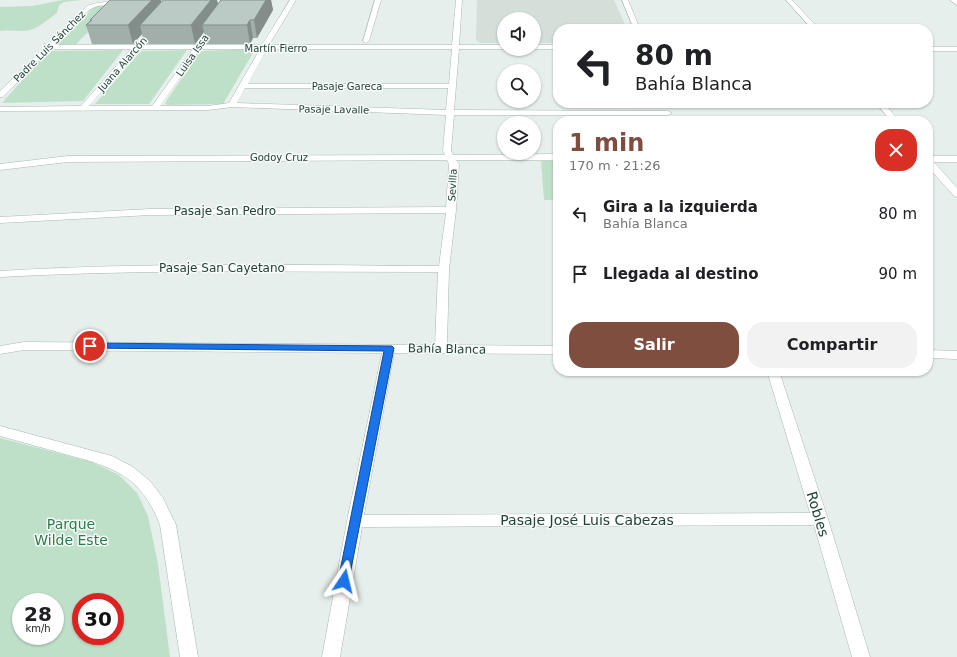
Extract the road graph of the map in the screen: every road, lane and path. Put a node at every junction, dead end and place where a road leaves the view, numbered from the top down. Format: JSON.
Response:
{"nodes":[{"id":1,"x":293,"y":0,"type":"edge"},
{"id":2,"x":378,"y":0,"type":"edge"},
{"id":3,"x":459,"y":0,"type":"edge"},
{"id":4,"x":625,"y":0,"type":"edge"},
{"id":5,"x":789,"y":0,"type":"edge"},
{"id":6,"x":953,"y":0,"type":"edge"},
{"id":7,"x":121,"y":3,"type":"junction"},
{"id":8,"x":129,"y":3,"type":"edge"},
{"id":9,"x":957,"y":3,"type":"edge"},
{"id":10,"x":116,"y":9,"type":"edge"},
{"id":11,"x":220,"y":16,"type":"edge"},
{"id":12,"x":635,"y":24,"type":"edge"},
{"id":13,"x":811,"y":24,"type":"edge"},
{"id":14,"x":146,"y":36,"type":"edge"},
{"id":15,"x":366,"y":41,"type":"dead end"},
{"id":16,"x":48,"y":47,"type":"junction"},
{"id":17,"x":456,"y":47,"type":"junction"},
{"id":18,"x":136,"y":48,"type":"junction"},
{"id":19,"x":198,"y":48,"type":"junction"},
{"id":20,"x":264,"y":48,"type":"junction"},
{"id":21,"x":497,"y":48,"type":"edge"},
{"id":22,"x":541,"y":48,"type":"edge"},
{"id":23,"x":553,"y":48,"type":"edge"},
{"id":24,"x":933,"y":49,"type":"edge"},
{"id":25,"x":957,"y":49,"type":"edge"},
{"id":26,"x":244,"y":86,"type":"junction"},
{"id":27,"x":451,"y":86,"type":"junction"},
{"id":28,"x":0,"y":95,"type":"edge"},
{"id":29,"x":232,"y":105,"type":"junction"},
{"id":30,"x":84,"y":107,"type":"junction"},
{"id":31,"x":155,"y":107,"type":"junction"},
{"id":32,"x":884,"y":108,"type":"edge"},
{"id":33,"x":0,"y":109,"type":"edge"},
{"id":34,"x":450,"y":112,"type":"junction"},
{"id":35,"x":626,"y":116,"type":"edge"},
{"id":36,"x":891,"y":116,"type":"edge"},
{"id":37,"x":448,"y":157,"type":"junction"},
{"id":38,"x":553,"y":157,"type":"edge"},
{"id":39,"x":957,"y":159,"type":"edge"},
{"id":40,"x":933,"y":160,"type":"edge"},
{"id":41,"x":0,"y":166,"type":"edge"},
{"id":42,"x":933,"y":166,"type":"edge"},
{"id":43,"x":957,"y":194,"type":"edge"},
{"id":44,"x":451,"y":210,"type":"junction"},
{"id":45,"x":0,"y":220,"type":"edge"},
{"id":46,"x":444,"y":269,"type":"junction"},
{"id":47,"x":0,"y":274,"type":"edge"},
{"id":48,"x":389,"y":348,"type":"junction"},
{"id":49,"x":441,"y":348,"type":"junction"},
{"id":50,"x":0,"y":350,"type":"edge"},
{"id":51,"x":553,"y":350,"type":"edge"},
{"id":52,"x":933,"y":354,"type":"edge"},
{"id":53,"x":957,"y":355,"type":"edge"},
{"id":54,"x":775,"y":376,"type":"edge"},
{"id":55,"x":0,"y":431,"type":"edge"},
{"id":56,"x":820,"y":519,"type":"junction"},
{"id":57,"x":355,"y":521,"type":"junction"},
{"id":58,"x":189,"y":657,"type":"edge"},
{"id":59,"x":331,"y":657,"type":"edge"},
{"id":60,"x":861,"y":657,"type":"edge"}],
"edges":[{"from":1,"to":20,"type":"street"},
{"from":2,"to":15,"type":"street"},
{"from":3,"to":17,"type":"street","name":"Sevilla"},
{"from":4,"to":12,"type":"street"},
{"from":5,"to":13,"type":"street"},
{"from":6,"to":9,"type":"street"},
{"from":7,"to":8,"type":"street"},
{"from":7,"to":10,"type":"street"},
{"from":7,"to":16,"type":"street","name":"Padre Luis Sánchez"},
{"from":11,"to":19,"type":"street","name":"Luisa Issa"},
{"from":14,"to":18,"type":"street","name":"Juana Alarcón"},
{"from":16,"to":18,"type":"street","name":"Martín Fierro"},
{"from":16,"to":28,"type":"street","name":"Padre Luis Sánchez"},
{"from":17,"to":20,"type":"street","name":"Martín Fierro"},
{"from":17,"to":21,"type":"street","name":"Martín Fierro"},
{"from":17,"to":27,"type":"street","name":"Sevilla"},
{"from":18,"to":19,"type":"street","name":"Martín Fierro"},
{"from":18,"to":30,"type":"street","name":"Juana Alarcón"},
{"from":19,"to":20,"type":"street","name":"Martín Fierro"},
{"from":19,"to":31,"type":"street","name":"Luisa Issa"},
{"from":20,"to":26,"type":"street"},
{"from":22,"to":23,"type":"street"},
{"from":24,"to":25,"type":"street"},
{"from":26,"to":27,"type":"street","name":"Pasaje Gareca"},
{"from":26,"to":29,"type":"street"},
{"from":27,"to":34,"type":"street","name":"Sevilla"},
{"from":29,"to":31,"type":"street","name":"Pasaje Lavalle"},
{"from":29,"to":34,"type":"street","name":"Pasaje Lavalle"},
{"from":30,"to":31,"type":"street","name":"Pasaje Lavalle"},
{"from":30,"to":33,"type":"street","name":"Pasaje Lavalle"},
{"from":32,"to":36,"type":"street"},
{"from":34,"to":35,"type":"street","name":"Pasaje Lavalle"},
{"from":34,"to":37,"type":"street","name":"Sevilla"},
{"from":37,"to":38,"type":"street","name":"Godoy Cruz"},
{"from":37,"to":41,"type":"street","name":"Godoy Cruz"},
{"from":37,"to":44,"type":"street","name":"Sevilla"},
{"from":39,"to":40,"type":"street"},
{"from":42,"to":43,"type":"street"},
{"from":44,"to":45,"type":"street","name":"Pasaje San Pedro"},
{"from":44,"to":46,"type":"street","name":"Sevilla"},
{"from":46,"to":47,"type":"street","name":"Pasaje San Cayetano"},
{"from":46,"to":49,"type":"street","name":"Sevilla"},
{"from":48,"to":49,"type":"street","name":"Bahía Blanca"},
{"from":48,"to":50,"type":"street","name":"Bahía Blanca"},
{"from":48,"to":57,"type":"street"},
{"from":49,"to":51,"type":"street","name":"Bahía Blanca"},
{"from":52,"to":53,"type":"street"},
{"from":54,"to":56,"type":"street","name":"Robles"},
{"from":55,"to":58,"type":"street"},
{"from":56,"to":57,"type":"street","name":"Pasaje José Luis Cabezas"},
{"from":56,"to":60,"type":"street","name":"Robles"},
{"from":57,"to":59,"type":"street"}]}
